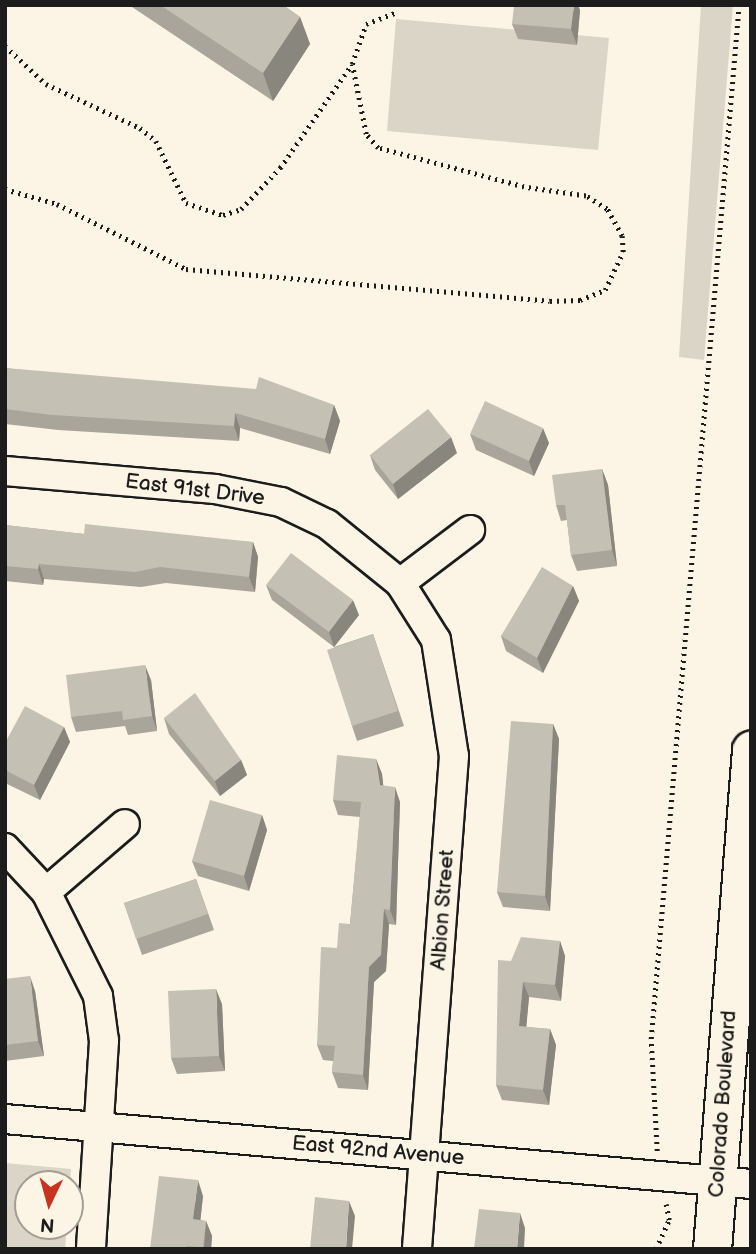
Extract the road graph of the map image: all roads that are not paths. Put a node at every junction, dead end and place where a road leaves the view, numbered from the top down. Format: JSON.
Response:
{"nodes":[{"id":1,"x":5,"y":471,"type":"edge"},
{"id":2,"x":470,"y":530,"type":"dead end"},
{"id":3,"x":400,"y":583,"type":"junction"},
{"id":4,"x":751,"y":750,"type":"edge"},
{"id":5,"x":125,"y":824,"type":"dead end"},
{"id":6,"x":5,"y":848,"type":"edge"},
{"id":7,"x":46,"y":892,"type":"junction"},
{"id":8,"x":5,"y":1119,"type":"edge"},
{"id":9,"x":100,"y":1126,"type":"junction"},
{"id":10,"x":426,"y":1155,"type":"junction"},
{"id":11,"x":734,"y":1183,"type":"edge"},
{"id":12,"x":91,"y":1249,"type":"edge"},
{"id":13,"x":417,"y":1249,"type":"edge"},
{"id":14,"x":712,"y":1249,"type":"edge"}],
"edges":[{"from":1,"to":3,"type":"street","name":"East 91st Drive"},
{"from":2,"to":3,"type":"street"},
{"from":3,"to":10,"type":"street","name":"Albion Street"},
{"from":4,"to":11,"type":"main road","name":"Colorado Boulevard"},
{"from":5,"to":7,"type":"street"},
{"from":6,"to":7,"type":"street"},
{"from":7,"to":9,"type":"street"},
{"from":8,"to":9,"type":"street","name":"East 92nd Avenue"},
{"from":9,"to":10,"type":"street","name":"East 92nd Avenue"},
{"from":9,"to":12,"type":"street"},
{"from":10,"to":11,"type":"street","name":"East 92nd Avenue"},
{"from":10,"to":13,"type":"street","name":"Albion Street"},
{"from":11,"to":14,"type":"main road","name":"Colorado Boulevard"}]}
